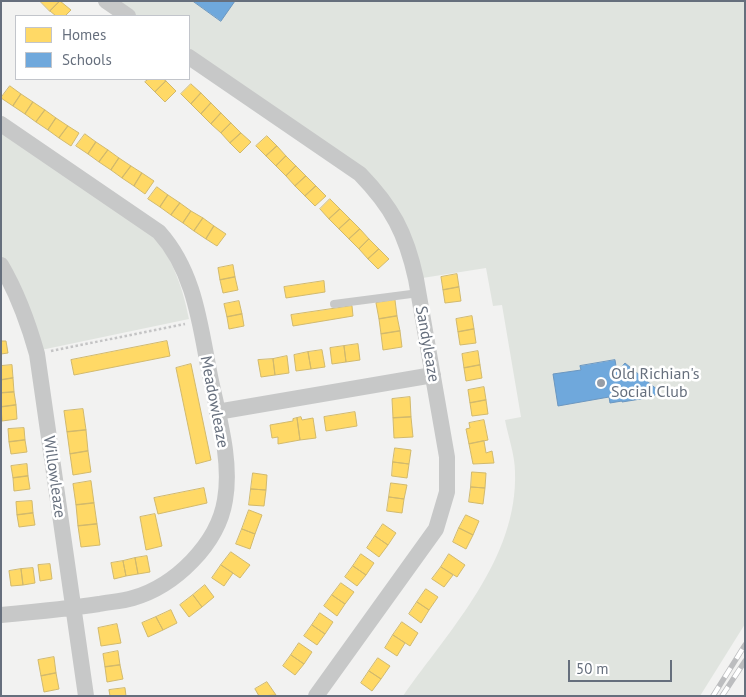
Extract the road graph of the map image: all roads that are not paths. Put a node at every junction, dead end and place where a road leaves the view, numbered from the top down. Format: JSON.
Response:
{"nodes":[{"id":1,"x":106,"y":1,"type":"edge"},
{"id":2,"x":127,"y":15,"type":"edge"},
{"id":3,"x":190,"y":58,"type":"edge"},
{"id":4,"x":1,"y":124,"type":"edge"},
{"id":5,"x":1,"y":265,"type":"edge"},
{"id":6,"x":419,"y":293,"type":"junction"},
{"id":7,"x":334,"y":304,"type":"dead end"},
{"id":8,"x":433,"y":375,"type":"junction"},
{"id":9,"x":217,"y":412,"type":"junction"},
{"id":10,"x":72,"y":608,"type":"junction"},
{"id":11,"x":1,"y":615,"type":"edge"},
{"id":12,"x":86,"y":696,"type":"edge"},
{"id":13,"x":316,"y":696,"type":"edge"}],
"edges":[{"from":1,"to":2,"type":"street"},
{"from":3,"to":6,"type":"street","name":"Sandyleaze"},
{"from":4,"to":9,"type":"street","name":"Meadowleaze"},
{"from":5,"to":10,"type":"street","name":"Willowleaze"},
{"from":6,"to":7,"type":"lane"},
{"from":6,"to":8,"type":"street","name":"Sandyleaze"},
{"from":8,"to":9,"type":"street"},
{"from":8,"to":13,"type":"street","name":"Sandyleaze"},
{"from":9,"to":10,"type":"street","name":"Meadowleaze"},
{"from":10,"to":11,"type":"street","name":"Meadowleaze"},
{"from":10,"to":12,"type":"street","name":"Willowleaze"}]}
